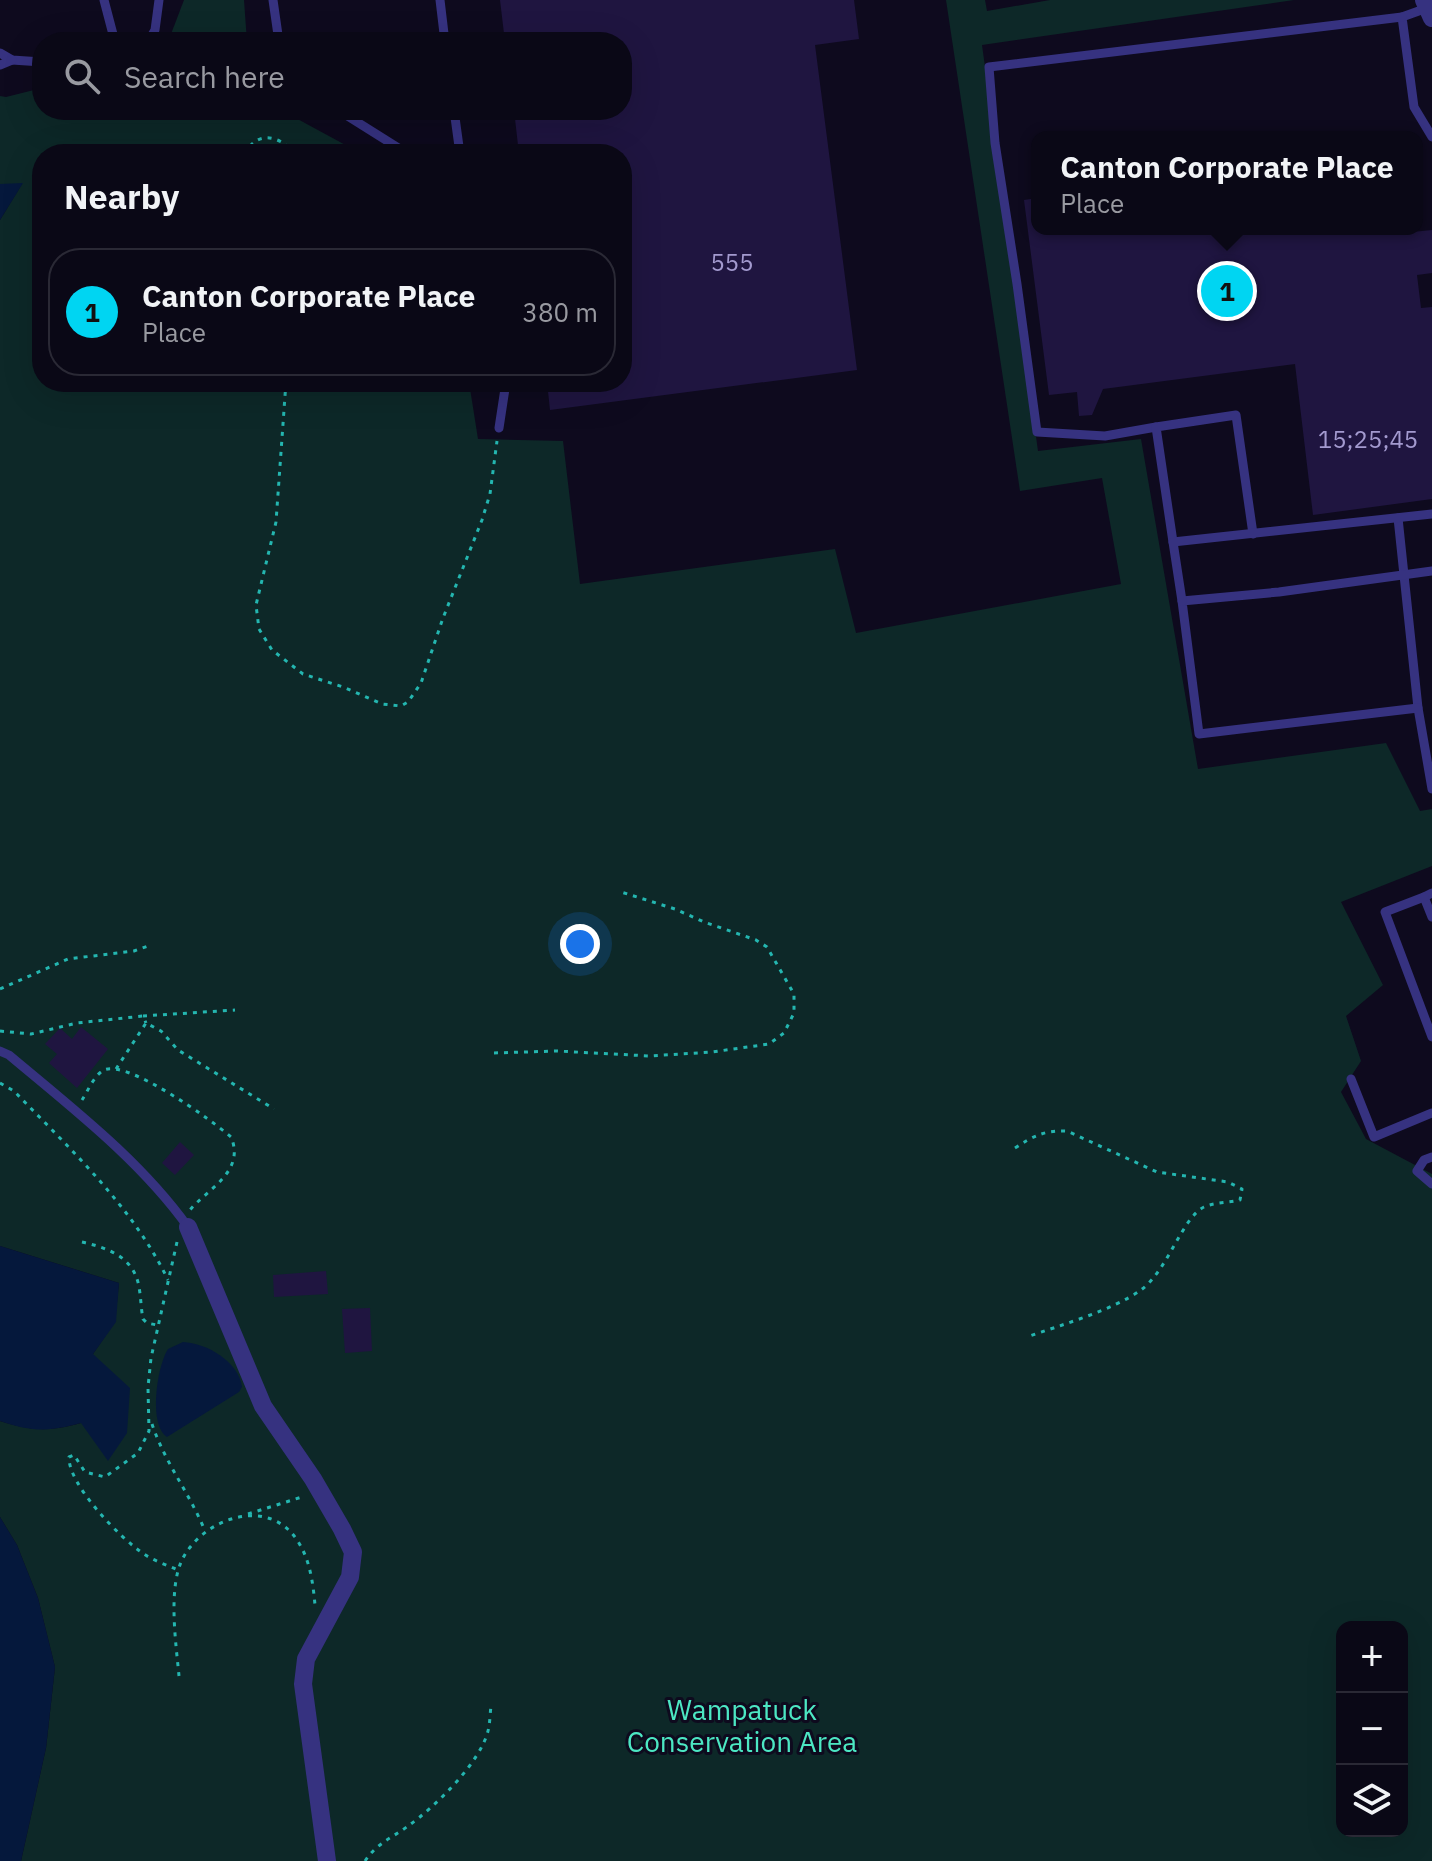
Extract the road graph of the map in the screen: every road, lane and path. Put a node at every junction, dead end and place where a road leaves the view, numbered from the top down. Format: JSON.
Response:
{"nodes":[{"id":1,"x":104,"y":0,"type":"edge"},
{"id":2,"x":159,"y":0,"type":"edge"},
{"id":3,"x":273,"y":0,"type":"edge"},
{"id":4,"x":440,"y":0,"type":"edge"},
{"id":5,"x":1428,"y":9,"type":"edge"},
{"id":6,"x":1402,"y":17,"type":"junction"},
{"id":7,"x":112,"y":32,"type":"edge"},
{"id":8,"x":154,"y":32,"type":"edge"},
{"id":9,"x":278,"y":32,"type":"edge"},
{"id":10,"x":444,"y":32,"type":"edge"},
{"id":11,"x":0,"y":53,"type":"edge"},
{"id":12,"x":12,"y":60,"type":"junction"},
{"id":13,"x":32,"y":61,"type":"edge"},
{"id":14,"x":0,"y":65,"type":"edge"},
{"id":15,"x":354,"y":120,"type":"edge"},
{"id":16,"x":455,"y":120,"type":"edge"},
{"id":17,"x":1432,"y":137,"type":"edge"},
{"id":18,"x":251,"y":144,"type":"edge"},
{"id":19,"x":282,"y":144,"type":"edge"},
{"id":20,"x":392,"y":144,"type":"edge"},
{"id":21,"x":459,"y":144,"type":"edge"},
{"id":22,"x":285,"y":392,"type":"edge"},
{"id":23,"x":504,"y":392,"type":"edge"},
{"id":24,"x":1156,"y":427,"type":"junction"},
{"id":25,"x":499,"y":428,"type":"joint"},
{"id":26,"x":1432,"y":514,"type":"edge"},
{"id":27,"x":1398,"y":518,"type":"junction"},
{"id":28,"x":1253,"y":534,"type":"junction"},
{"id":29,"x":1173,"y":542,"type":"junction"},
{"id":30,"x":1432,"y":571,"type":"edge"},
{"id":31,"x":1404,"y":574,"type":"junction"},
{"id":32,"x":1182,"y":601,"type":"junction"},
{"id":33,"x":1418,"y":708,"type":"junction"},
{"id":34,"x":1432,"y":789,"type":"edge"},
{"id":35,"x":618,"y":891,"type":"dead end"},
{"id":36,"x":1428,"y":895,"type":"edge"},
{"id":37,"x":1432,"y":917,"type":"edge"},
{"id":38,"x":148,"y":946,"type":"dead end"},
{"id":39,"x":0,"y":989,"type":"edge"},
{"id":40,"x":235,"y":1010,"type":"dead end"},
{"id":41,"x":143,"y":1016,"type":"junction"},
{"id":42,"x":146,"y":1023,"type":"junction"},
{"id":43,"x":0,"y":1031,"type":"edge"},
{"id":44,"x":1432,"y":1037,"type":"edge"},
{"id":45,"x":0,"y":1051,"type":"edge"},
{"id":46,"x":494,"y":1053,"type":"dead end"},
{"id":47,"x":116,"y":1069,"type":"junction"},
{"id":48,"x":1351,"y":1079,"type":"dead end"},
{"id":49,"x":0,"y":1083,"type":"edge"},
{"id":50,"x":274,"y":1109,"type":"dead end"},
{"id":51,"x":75,"y":1110,"type":"junction"},
{"id":52,"x":1432,"y":1113,"type":"edge"},
{"id":53,"x":1015,"y":1148,"type":"dead end"},
{"id":54,"x":1432,"y":1157,"type":"edge"},
{"id":55,"x":1432,"y":1184,"type":"edge"},
{"id":56,"x":185,"y":1222,"type":"junction"},
{"id":57,"x":82,"y":1242,"type":"dead end"},
{"id":58,"x":168,"y":1280,"type":"junction"},
{"id":59,"x":157,"y":1325,"type":"junction"},
{"id":60,"x":1027,"y":1337,"type":"dead end"},
{"id":61,"x":151,"y":1421,"type":"junction"},
{"id":62,"x":320,"y":1492,"type":"junction"},
{"id":63,"x":244,"y":1515,"type":"junction"},
{"id":64,"x":205,"y":1531,"type":"junction"},
{"id":65,"x":178,"y":1570,"type":"junction"},
{"id":66,"x":319,"y":1636,"type":"junction"},
{"id":67,"x":179,"y":1676,"type":"dead end"},
{"id":68,"x":491,"y":1706,"type":"dead end"},
{"id":69,"x":327,"y":1861,"type":"edge"},
{"id":70,"x":365,"y":1861,"type":"edge"}],
"edges":[{"from":1,"to":7,"type":"lane"},
{"from":2,"to":8,"type":"lane"},
{"from":3,"to":9,"type":"lane"},
{"from":4,"to":10,"type":"lane"},
{"from":5,"to":6,"type":"lane"},
{"from":6,"to":17,"type":"lane"},
{"from":6,"to":24,"type":"lane"},
{"from":11,"to":12,"type":"lane"},
{"from":12,"to":13,"type":"lane"},
{"from":12,"to":14,"type":"lane"},
{"from":15,"to":20,"type":"lane"},
{"from":16,"to":21,"type":"lane"},
{"from":18,"to":19,"type":"path"},
{"from":22,"to":25,"type":"path"},
{"from":23,"to":25,"type":"lane"},
{"from":24,"to":28,"type":"lane"},
{"from":24,"to":29,"type":"lane"},
{"from":26,"to":27,"type":"lane"},
{"from":27,"to":28,"type":"lane"},
{"from":27,"to":31,"type":"lane"},
{"from":28,"to":29,"type":"lane"},
{"from":29,"to":32,"type":"lane"},
{"from":30,"to":31,"type":"lane"},
{"from":31,"to":32,"type":"lane"},
{"from":31,"to":33,"type":"lane"},
{"from":32,"to":33,"type":"lane"},
{"from":33,"to":34,"type":"lane"},
{"from":35,"to":46,"type":"path"},
{"from":36,"to":37,"type":"lane"},
{"from":36,"to":44,"type":"lane"},
{"from":38,"to":39,"type":"path"},
{"from":40,"to":41,"type":"path"},
{"from":41,"to":42,"type":"path"},
{"from":41,"to":43,"type":"path"},
{"from":42,"to":47,"type":"path"},
{"from":42,"to":50,"type":"path"},
{"from":45,"to":51,"type":"lane"},
{"from":47,"to":51,"type":"path"},
{"from":47,"to":56,"type":"path"},
{"from":48,"to":52,"type":"lane"},
{"from":49,"to":58,"type":"path"},
{"from":51,"to":56,"type":"lane"},
{"from":53,"to":60,"type":"path"},
{"from":54,"to":55,"type":"lane"},
{"from":56,"to":58,"type":"path"},
{"from":56,"to":62,"type":"street"},
{"from":57,"to":59,"type":"path"},
{"from":58,"to":59,"type":"path"},
{"from":59,"to":61,"type":"path"},
{"from":61,"to":64,"type":"path"},
{"from":61,"to":65,"type":"path"},
{"from":62,"to":63,"type":"path"},
{"from":62,"to":66,"type":"street"},
{"from":63,"to":64,"type":"path"},
{"from":63,"to":66,"type":"path"},
{"from":64,"to":65,"type":"path"},
{"from":65,"to":67,"type":"path"},
{"from":66,"to":69,"type":"street"},
{"from":68,"to":70,"type":"path"}]}
